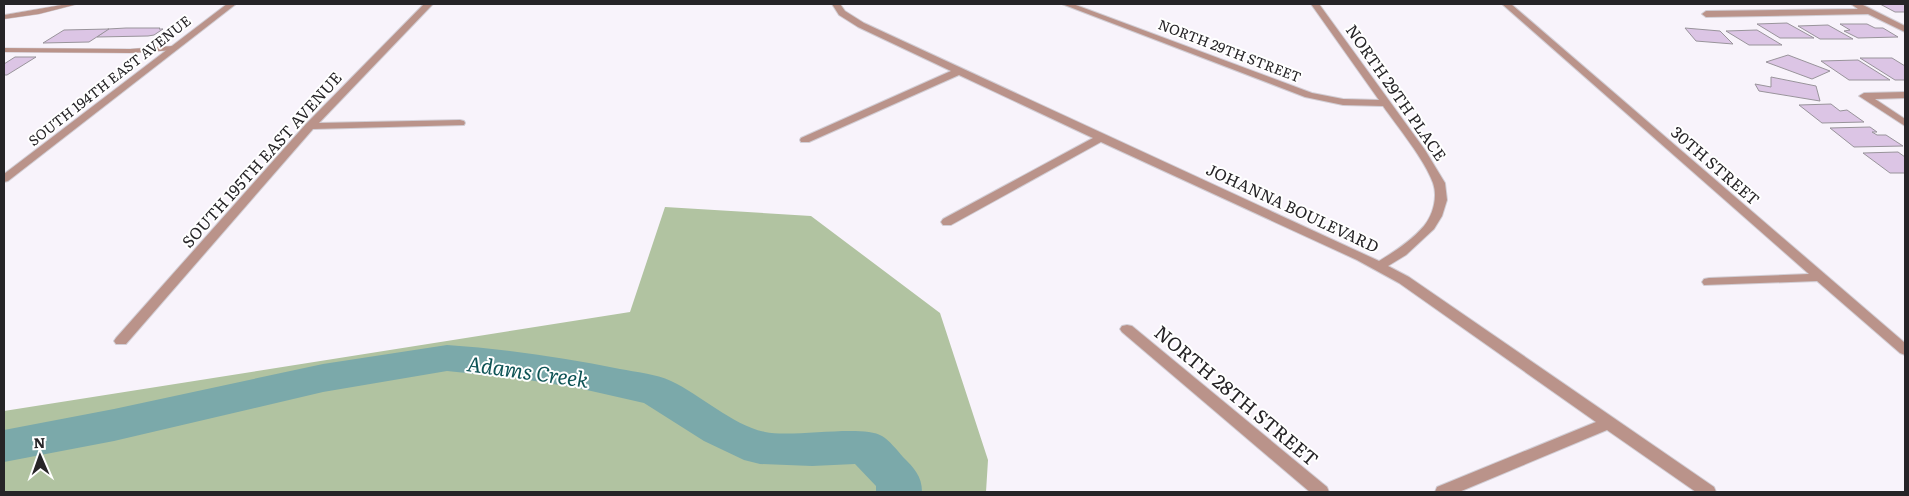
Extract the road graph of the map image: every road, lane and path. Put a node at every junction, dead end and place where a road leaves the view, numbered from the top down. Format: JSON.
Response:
{"nodes":[{"id":1,"x":75,"y":4,"type":"edge"},
{"id":2,"x":232,"y":4,"type":"edge"},
{"id":3,"x":429,"y":4,"type":"edge"},
{"id":4,"x":836,"y":4,"type":"edge"},
{"id":5,"x":1066,"y":4,"type":"edge"},
{"id":6,"x":1315,"y":4,"type":"edge"},
{"id":7,"x":1506,"y":4,"type":"edge"},
{"id":8,"x":1855,"y":4,"type":"edge"},
{"id":9,"x":1869,"y":11,"type":"junction"},
{"id":10,"x":1706,"y":14,"type":"dead end"},
{"id":11,"x":4,"y":17,"type":"edge"},
{"id":12,"x":1905,"y":29,"type":"edge"},
{"id":13,"x":173,"y":48,"type":"junction"},
{"id":14,"x":4,"y":50,"type":"edge"},
{"id":15,"x":960,"y":72,"type":"junction"},
{"id":16,"x":1905,"y":94,"type":"edge"},
{"id":17,"x":1387,"y":103,"type":"junction"},
{"id":18,"x":1905,"y":122,"type":"edge"},
{"id":19,"x":460,"y":123,"type":"dead end"},
{"id":20,"x":310,"y":126,"type":"junction"},
{"id":21,"x":1101,"y":138,"type":"junction"},
{"id":22,"x":805,"y":140,"type":"dead end"},
{"id":23,"x":4,"y":179,"type":"edge"},
{"id":24,"x":947,"y":222,"type":"dead end"},
{"id":25,"x":1379,"y":267,"type":"junction"},
{"id":26,"x":1821,"y":277,"type":"junction"},
{"id":27,"x":1709,"y":282,"type":"dead end"},
{"id":28,"x":1127,"y":329,"type":"dead end"},
{"id":29,"x":121,"y":340,"type":"dead end"},
{"id":30,"x":1905,"y":350,"type":"edge"},
{"id":31,"x":1608,"y":423,"type":"junction"},
{"id":32,"x":1321,"y":492,"type":"edge"},
{"id":33,"x":1443,"y":492,"type":"edge"},
{"id":34,"x":1708,"y":492,"type":"edge"}],
"edges":[{"from":1,"to":11,"type":"lane"},
{"from":2,"to":13,"type":"street","name":"SOUTH 194TH EAST AVENUE"},
{"from":3,"to":20,"type":"street","name":"SOUTH 195TH EAST AVENUE"},
{"from":4,"to":15,"type":"street","name":"JOHANNA BOULEVARD"},
{"from":5,"to":17,"type":"street","name":"NORTH 29TH STREET"},
{"from":6,"to":17,"type":"street","name":"NORTH 29TH PLACE"},
{"from":7,"to":26,"type":"street","name":"30TH STREET"},
{"from":8,"to":9,"type":"street"},
{"from":9,"to":10,"type":"street"},
{"from":9,"to":12,"type":"street"},
{"from":13,"to":14,"type":"lane"},
{"from":13,"to":23,"type":"street","name":"SOUTH 194TH EAST AVENUE"},
{"from":15,"to":21,"type":"street","name":"JOHANNA BOULEVARD"},
{"from":15,"to":22,"type":"street"},
{"from":16,"to":18,"type":"street"},
{"from":17,"to":25,"type":"street","name":"NORTH 29TH PLACE"},
{"from":19,"to":20,"type":"street"},
{"from":20,"to":29,"type":"street","name":"SOUTH 195TH EAST AVENUE"},
{"from":21,"to":24,"type":"street"},
{"from":21,"to":25,"type":"street","name":"JOHANNA BOULEVARD"},
{"from":25,"to":31,"type":"street","name":"JOHANNA BOULEVARD"},
{"from":26,"to":27,"type":"street"},
{"from":26,"to":30,"type":"street","name":"30TH STREET"},
{"from":28,"to":32,"type":"street","name":"NORTH 28TH STREET"},
{"from":31,"to":33,"type":"street"},
{"from":31,"to":34,"type":"street","name":"JOHANNA BOULEVARD"}]}
